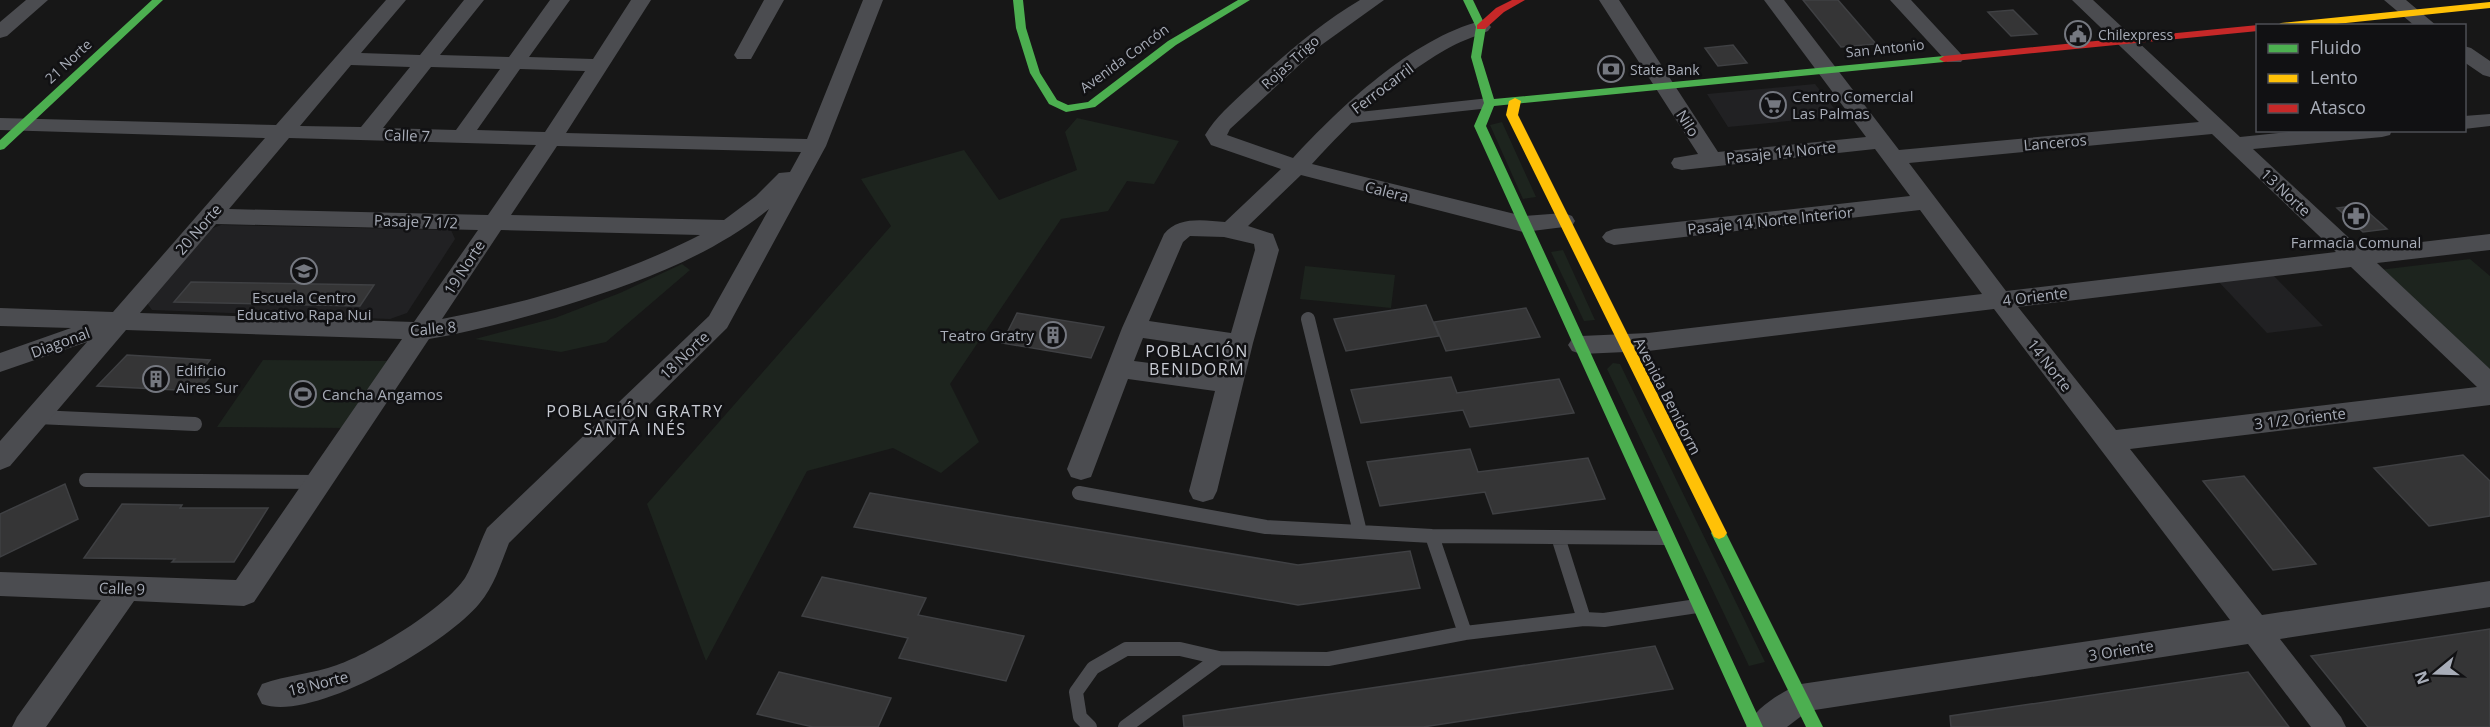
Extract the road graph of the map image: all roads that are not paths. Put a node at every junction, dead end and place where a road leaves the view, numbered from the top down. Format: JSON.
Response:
{"nodes":[{"id":1,"x":38,"y":0,"type":"edge"},
{"id":2,"x":158,"y":0,"type":"edge"},
{"id":3,"x":396,"y":0,"type":"edge"},
{"id":4,"x":474,"y":0,"type":"edge"},
{"id":5,"x":560,"y":0,"type":"edge"},
{"id":6,"x":641,"y":0,"type":"edge"},
{"id":7,"x":774,"y":0,"type":"edge"},
{"id":8,"x":873,"y":0,"type":"edge"},
{"id":9,"x":1018,"y":0,"type":"edge"},
{"id":10,"x":1245,"y":0,"type":"edge"},
{"id":11,"x":1374,"y":0,"type":"edge"},
{"id":12,"x":1468,"y":0,"type":"edge"},
{"id":13,"x":1520,"y":0,"type":"edge"},
{"id":14,"x":1609,"y":0,"type":"edge"},
{"id":15,"x":1774,"y":0,"type":"edge"},
{"id":16,"x":1900,"y":0,"type":"edge"},
{"id":17,"x":2082,"y":0,"type":"edge"},
{"id":18,"x":2394,"y":0,"type":"edge"},
{"id":19,"x":2490,"y":5,"type":"edge"},
{"id":20,"x":2411,"y":13,"type":"junction"},
{"id":21,"x":2301,"y":24,"type":"edge"},
{"id":22,"x":2425,"y":24,"type":"edge"},
{"id":23,"x":1480,"y":27,"type":"junction"},
{"id":24,"x":2256,"y":28,"type":"edge"},
{"id":25,"x":0,"y":32,"type":"edge"},
{"id":26,"x":2125,"y":41,"type":"junction"},
{"id":27,"x":2466,"y":53,"type":"edge"},
{"id":28,"x":744,"y":55,"type":"dead end"},
{"id":29,"x":1954,"y":58,"type":"junction"},
{"id":30,"x":345,"y":59,"type":"junction"},
{"id":31,"x":426,"y":61,"type":"junction"},
{"id":32,"x":517,"y":63,"type":"junction"},
{"id":33,"x":599,"y":65,"type":"junction"},
{"id":34,"x":1828,"y":70,"type":"junction"},
{"id":35,"x":2490,"y":71,"type":"edge"},
{"id":36,"x":1664,"y":86,"type":"junction"},
{"id":37,"x":1515,"y":101,"type":"junction"},
{"id":38,"x":1490,"y":103,"type":"junction"},
{"id":39,"x":1340,"y":120,"type":"junction"},
{"id":40,"x":2490,"y":120,"type":"edge"},
{"id":41,"x":2466,"y":123,"type":"edge"},
{"id":42,"x":0,"y":124,"type":"edge"},
{"id":43,"x":24,"y":124,"type":"junction"},
{"id":44,"x":2217,"y":127,"type":"junction"},
{"id":45,"x":283,"y":131,"type":"junction"},
{"id":46,"x":2361,"y":132,"type":"edge"},
{"id":47,"x":367,"y":134,"type":"junction"},
{"id":48,"x":1216,"y":135,"type":"joint"},
{"id":49,"x":462,"y":136,"type":"junction"},
{"id":50,"x":551,"y":139,"type":"junction"},
{"id":51,"x":2235,"y":144,"type":"junction"},
{"id":52,"x":0,"y":146,"type":"edge"},
{"id":53,"x":815,"y":146,"type":"junction"},
{"id":54,"x":1886,"y":150,"type":"junction"},
{"id":55,"x":1712,"y":160,"type":"junction"},
{"id":56,"x":1682,"y":163,"type":"dead end"},
{"id":57,"x":1297,"y":167,"type":"junction"},
{"id":58,"x":1926,"y":202,"type":"junction"},
{"id":59,"x":210,"y":216,"type":"junction"},
{"id":60,"x":1564,"y":221,"type":"junction"},
{"id":61,"x":493,"y":223,"type":"junction"},
{"id":62,"x":1523,"y":224,"type":"junction"},
{"id":63,"x":729,"y":228,"type":"junction"},
{"id":64,"x":1229,"y":231,"type":"junction"},
{"id":65,"x":1614,"y":237,"type":"dead end"},
{"id":66,"x":2490,"y":242,"type":"edge"},
{"id":67,"x":2356,"y":258,"type":"junction"},
{"id":68,"x":2000,"y":300,"type":"junction"},
{"id":69,"x":0,"y":317,"type":"edge"},
{"id":70,"x":1308,"y":319,"type":"dead end"},
{"id":71,"x":119,"y":321,"type":"junction"},
{"id":72,"x":1134,"y":328,"type":"junction"},
{"id":73,"x":422,"y":331,"type":"junction"},
{"id":74,"x":1240,"y":343,"type":"junction"},
{"id":75,"x":1581,"y":345,"type":"junction"},
{"id":76,"x":1624,"y":345,"type":"junction"},
{"id":77,"x":0,"y":363,"type":"edge"},
{"id":78,"x":1119,"y":369,"type":"junction"},
{"id":79,"x":1230,"y":383,"type":"junction"},
{"id":80,"x":2490,"y":384,"type":"edge"},
{"id":81,"x":2490,"y":395,"type":"edge"},
{"id":82,"x":36,"y":417,"type":"junction"},
{"id":83,"x":195,"y":424,"type":"dead end"},
{"id":84,"x":2109,"y":441,"type":"junction"},
{"id":85,"x":0,"y":459,"type":"edge"},
{"id":86,"x":86,"y":480,"type":"dead end"},
{"id":87,"x":1080,"y":481,"type":"joint"},
{"id":88,"x":319,"y":482,"type":"junction"},
{"id":89,"x":1203,"y":490,"type":"dead end"},
{"id":90,"x":1360,"y":532,"type":"junction"},
{"id":91,"x":1432,"y":536,"type":"junction"},
{"id":92,"x":1558,"y":537,"type":"junction"},
{"id":93,"x":1667,"y":538,"type":"junction"},
{"id":94,"x":0,"y":584,"type":"edge"},
{"id":95,"x":127,"y":588,"type":"junction"},
{"id":96,"x":244,"y":593,"type":"joint"},
{"id":97,"x":2490,"y":594,"type":"edge"},
{"id":98,"x":1698,"y":606,"type":"junction"},
{"id":99,"x":1584,"y":619,"type":"junction"},
{"id":100,"x":2255,"y":630,"type":"junction"},
{"id":101,"x":1465,"y":633,"type":"junction"},
{"id":102,"x":1219,"y":658,"type":"junction"},
{"id":103,"x":273,"y":694,"type":"dead end"},
{"id":104,"x":1801,"y":698,"type":"junction"},
{"id":105,"x":28,"y":727,"type":"edge"},
{"id":106,"x":1090,"y":727,"type":"edge"},
{"id":107,"x":1125,"y":727,"type":"edge"},
{"id":108,"x":1755,"y":727,"type":"edge"},
{"id":109,"x":1762,"y":727,"type":"edge"},
{"id":110,"x":1815,"y":727,"type":"edge"},
{"id":111,"x":2330,"y":727,"type":"edge"}],
"edges":[{"from":1,"to":25,"type":"street"},
{"from":2,"to":43,"type":"main road","name":"21 Norte"},
{"from":3,"to":30,"type":"street","name":"20 Norte"},
{"from":4,"to":31,"type":"street"},
{"from":5,"to":32,"type":"street"},
{"from":6,"to":33,"type":"street","name":"19 Norte"},
{"from":7,"to":28,"type":"street"},
{"from":8,"to":53,"type":"street","name":"18 Norte"},
{"from":9,"to":10,"type":"main road","name":"Avenida Concón"},
{"from":11,"to":48,"type":"street","name":"Rojas Trigo"},
{"from":12,"to":23,"type":"main road"},
{"from":13,"to":23,"type":"main road"},
{"from":14,"to":36,"type":"street","name":"Nilo"},
{"from":15,"to":34,"type":"street","name":"14 Norte"},
{"from":16,"to":29,"type":"street"},
{"from":17,"to":26,"type":"street","name":"13 Norte"},
{"from":18,"to":20,"type":"street"},
{"from":19,"to":20,"type":"main road"},
{"from":20,"to":21,"type":"main road"},
{"from":20,"to":22,"type":"street"},
{"from":23,"to":38,"type":"main road"},
{"from":23,"to":39,"type":"street","name":"Ferrocarril"},
{"from":24,"to":26,"type":"main road","name":"San Antonio"},
{"from":26,"to":29,"type":"main road","name":"San Antonio"},
{"from":26,"to":44,"type":"street","name":"13 Norte"},
{"from":27,"to":35,"type":"street"},
{"from":29,"to":34,"type":"main road","name":"San Antonio"},
{"from":30,"to":31,"type":"street"},
{"from":30,"to":45,"type":"street","name":"20 Norte"},
{"from":31,"to":32,"type":"street"},
{"from":31,"to":47,"type":"street"},
{"from":32,"to":33,"type":"street"},
{"from":32,"to":49,"type":"street"},
{"from":33,"to":50,"type":"street","name":"19 Norte"},
{"from":34,"to":36,"type":"main road","name":"San Antonio"},
{"from":34,"to":54,"type":"street","name":"14 Norte"},
{"from":36,"to":37,"type":"main road","name":"San Antonio"},
{"from":36,"to":55,"type":"street","name":"Nilo"},
{"from":37,"to":38,"type":"main road"},
{"from":37,"to":60,"type":"main road","name":"Avenida Benidorm"},
{"from":38,"to":39,"type":"lane"},
{"from":38,"to":62,"type":"main road"},
{"from":39,"to":57,"type":"street","name":"Ferrocarril"},
{"from":40,"to":41,"type":"street"},
{"from":42,"to":43,"type":"street","name":"Calle 7"},
{"from":43,"to":45,"type":"street","name":"Calle 7"},
{"from":43,"to":52,"type":"main road","name":"21 Norte"},
{"from":44,"to":51,"type":"street","name":"13 Norte"},
{"from":44,"to":54,"type":"street","name":"Lanceros"},
{"from":45,"to":47,"type":"street","name":"Calle 7"},
{"from":45,"to":59,"type":"street","name":"20 Norte"},
{"from":46,"to":51,"type":"street"},
{"from":47,"to":49,"type":"street","name":"Calle 7"},
{"from":48,"to":57,"type":"street","name":"Calera"},
{"from":49,"to":50,"type":"street","name":"Calle 7"},
{"from":50,"to":53,"type":"street","name":"Calle 7"},
{"from":50,"to":61,"type":"street","name":"19 Norte"},
{"from":51,"to":67,"type":"street","name":"13 Norte"},
{"from":53,"to":63,"type":"street","name":"Calle 8"},
{"from":53,"to":103,"type":"street","name":"18 Norte"},
{"from":54,"to":55,"type":"street","name":"Pasaje 14 Norte"},
{"from":54,"to":58,"type":"street","name":"14 Norte"},
{"from":55,"to":56,"type":"street","name":"Pasaje 14 Norte"},
{"from":57,"to":62,"type":"street","name":"Calera"},
{"from":57,"to":64,"type":"street","name":"Ferrocarril"},
{"from":58,"to":65,"type":"street","name":"Pasaje 14 Norte Interior"},
{"from":58,"to":68,"type":"street","name":"14 Norte"},
{"from":59,"to":61,"type":"street","name":"Pasaje 7 1/2"},
{"from":59,"to":71,"type":"street","name":"20 Norte"},
{"from":60,"to":62,"type":"street","name":"Calera"},
{"from":60,"to":76,"type":"main road","name":"Avenida Benidorm"},
{"from":61,"to":63,"type":"street","name":"Pasaje 7 1/2"},
{"from":61,"to":73,"type":"street","name":"19 Norte"},
{"from":62,"to":75,"type":"main road"},
{"from":63,"to":73,"type":"street","name":"Calle 8"},
{"from":64,"to":72,"type":"street"},
{"from":64,"to":74,"type":"street"},
{"from":66,"to":67,"type":"street","name":"4 Oriente"},
{"from":67,"to":68,"type":"street","name":"4 Oriente"},
{"from":67,"to":80,"type":"street","name":"13 Norte"},
{"from":68,"to":76,"type":"street","name":"4 Oriente"},
{"from":68,"to":84,"type":"street","name":"14 Norte"},
{"from":69,"to":71,"type":"street","name":"Calle 8"},
{"from":70,"to":90,"type":"lane"},
{"from":71,"to":73,"type":"street","name":"Calle 8"},
{"from":71,"to":77,"type":"street","name":"Diagonal"},
{"from":71,"to":82,"type":"street","name":"20 Norte"},
{"from":72,"to":74,"type":"street"},
{"from":72,"to":78,"type":"street"},
{"from":73,"to":88,"type":"street","name":"19 Norte"},
{"from":74,"to":79,"type":"street"},
{"from":75,"to":76,"type":"street","name":"4 Oriente"},
{"from":75,"to":93,"type":"main road"},
{"from":76,"to":104,"type":"main road","name":"Avenida Benidorm"},
{"from":78,"to":79,"type":"street"},
{"from":78,"to":87,"type":"street"},
{"from":79,"to":89,"type":"street"},
{"from":81,"to":84,"type":"street","name":"3 1/2 Oriente"},
{"from":82,"to":83,"type":"lane"},
{"from":82,"to":85,"type":"street","name":"20 Norte"},
{"from":84,"to":100,"type":"street","name":"14 Norte"},
{"from":86,"to":88,"type":"lane"},
{"from":87,"to":90,"type":"lane"},
{"from":88,"to":96,"type":"street","name":"19 Norte"},
{"from":90,"to":91,"type":"lane"},
{"from":91,"to":92,"type":"lane"},
{"from":91,"to":101,"type":"lane"},
{"from":92,"to":93,"type":"lane"},
{"from":92,"to":99,"type":"lane"},
{"from":93,"to":98,"type":"main road"},
{"from":94,"to":95,"type":"street","name":"Calle 9"},
{"from":95,"to":96,"type":"street","name":"Calle 9"},
{"from":95,"to":105,"type":"street"},
{"from":97,"to":100,"type":"street","name":"3 Oriente"},
{"from":98,"to":99,"type":"lane"},
{"from":98,"to":108,"type":"main road"},
{"from":99,"to":101,"type":"lane"},
{"from":100,"to":104,"type":"street","name":"3 Oriente"},
{"from":100,"to":111,"type":"street","name":"14 Norte"},
{"from":101,"to":102,"type":"lane"},
{"from":102,"to":106,"type":"lane"},
{"from":102,"to":107,"type":"lane"},
{"from":104,"to":109,"type":"street","name":"3 Oriente"},
{"from":104,"to":110,"type":"main road","name":"Avenida Benidorm"}]}
